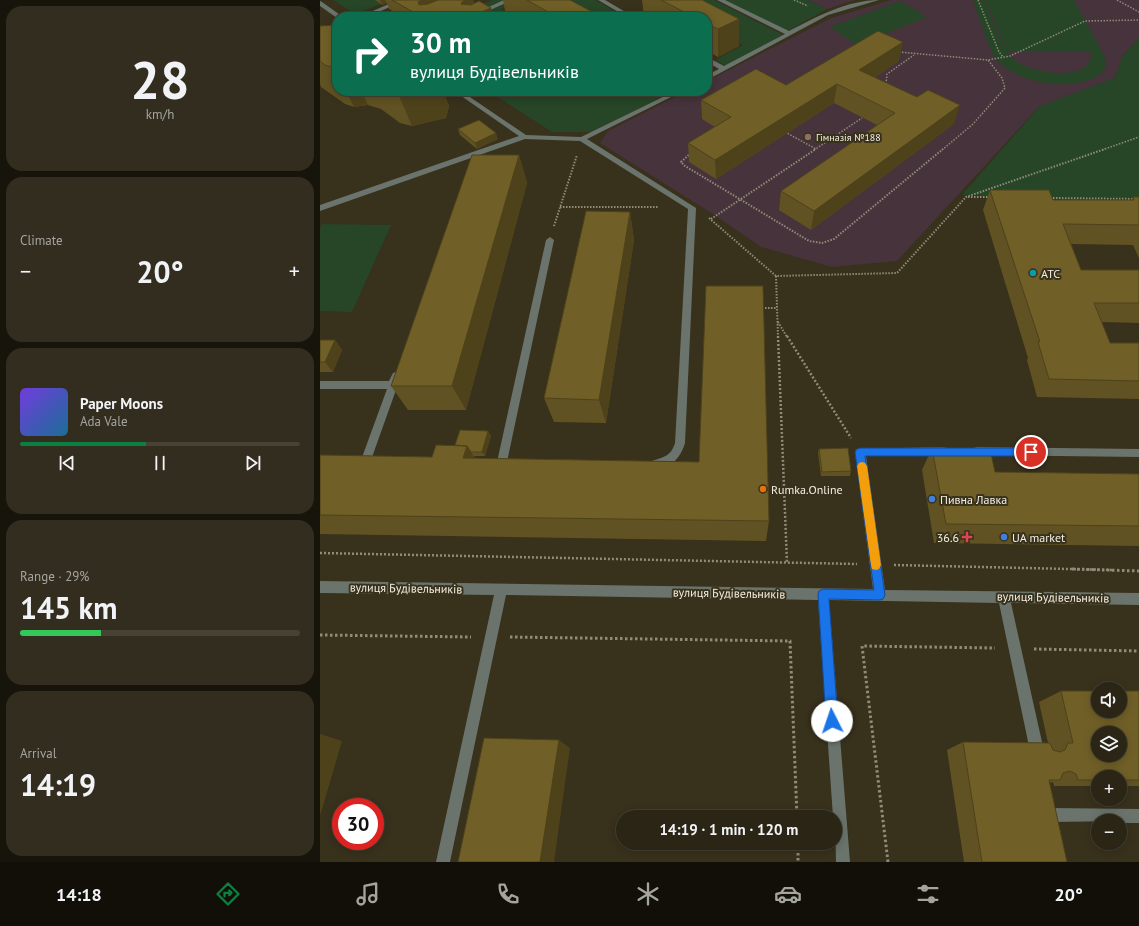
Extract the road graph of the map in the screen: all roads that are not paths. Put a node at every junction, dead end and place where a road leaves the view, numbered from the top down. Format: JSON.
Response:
{"nodes":[{"id":1,"x":403,"y":0,"type":"edge"},
{"id":2,"x":510,"y":0,"type":"edge"},
{"id":3,"x":601,"y":0,"type":"edge"},
{"id":4,"x":720,"y":0,"type":"edge"},
{"id":5,"x":876,"y":0,"type":"edge"},
{"id":6,"x":320,"y":3,"type":"edge"},
{"id":7,"x":333,"y":12,"type":"edge"},
{"id":8,"x":374,"y":12,"type":"edge"},
{"id":9,"x":482,"y":12,"type":"edge"},
{"id":10,"x":622,"y":12,"type":"edge"},
{"id":11,"x":790,"y":34,"type":"junction"},
{"id":12,"x":712,"y":62,"type":"edge"},
{"id":13,"x":724,"y":69,"type":"junction"},
{"id":14,"x":712,"y":75,"type":"edge"},
{"id":15,"x":465,"y":96,"type":"edge"},
{"id":16,"x":670,"y":96,"type":"edge"},
{"id":17,"x":524,"y":137,"type":"junction"},
{"id":18,"x":582,"y":139,"type":"junction"},
{"id":19,"x":474,"y":155,"type":"junction"},
{"id":20,"x":471,"y":167,"type":"edge"},
{"id":21,"x":320,"y":208,"type":"edge"},
{"id":22,"x":550,"y":240,"type":"road end"},
{"id":23,"x":398,"y":371,"type":"edge"},
{"id":24,"x":320,"y":385,"type":"edge"},
{"id":25,"x":393,"y":386,"type":"junction"},
{"id":26,"x":953,"y":451,"type":"edge"},
{"id":27,"x":969,"y":451,"type":"edge"},
{"id":28,"x":1139,"y":453,"type":"edge"},
{"id":29,"x":366,"y":460,"type":"edge"},
{"id":30,"x":502,"y":462,"type":"edge"},
{"id":31,"x":649,"y":464,"type":"edge"},
{"id":32,"x":320,"y":587,"type":"edge"},
{"id":33,"x":501,"y":590,"type":"junction"},
{"id":34,"x":823,"y":594,"type":"junction"},
{"id":35,"x":880,"y":595,"type":"junction"},
{"id":36,"x":1004,"y":597,"type":"junction"},
{"id":37,"x":1139,"y":599,"type":"edge"},
{"id":38,"x":1037,"y":751,"type":"edge"},
{"id":39,"x":1049,"y":800,"type":"edge"},
{"id":40,"x":1139,"y":816,"type":"edge"},
{"id":41,"x":443,"y":862,"type":"edge"},
{"id":42,"x":843,"y":862,"type":"edge"}],
"edges":[{"from":1,"to":8,"type":"street"},
{"from":2,"to":9,"type":"street"},
{"from":3,"to":10,"type":"street"},
{"from":4,"to":11,"type":"street"},
{"from":5,"to":11,"type":"street"},
{"from":6,"to":7,"type":"street"},
{"from":11,"to":13,"type":"street"},
{"from":12,"to":13,"type":"street"},
{"from":13,"to":14,"type":"street"},
{"from":15,"to":17,"type":"street"},
{"from":16,"to":18,"type":"street"},
{"from":17,"to":18,"type":"street"},
{"from":17,"to":19,"type":"street"},
{"from":18,"to":31,"type":"street"},
{"from":19,"to":20,"type":"street"},
{"from":19,"to":21,"type":"street"},
{"from":22,"to":30,"type":"street"},
{"from":23,"to":25,"type":"street"},
{"from":24,"to":25,"type":"street"},
{"from":25,"to":29,"type":"street"},
{"from":26,"to":35,"type":"street"},
{"from":27,"to":28,"type":"street"},
{"from":32,"to":33,"type":"street","name":"вулиця Будівельників"},
{"from":33,"to":34,"type":"street","name":"вулиця Будівельників"},
{"from":33,"to":41,"type":"street"},
{"from":34,"to":35,"type":"street","name":"вулиця Будівельників"},
{"from":34,"to":42,"type":"street"},
{"from":35,"to":36,"type":"street","name":"вулиця Будівельників"},
{"from":36,"to":37,"type":"street","name":"вулиця Будівельників"},
{"from":36,"to":38,"type":"street"},
{"from":39,"to":40,"type":"street"}]}
